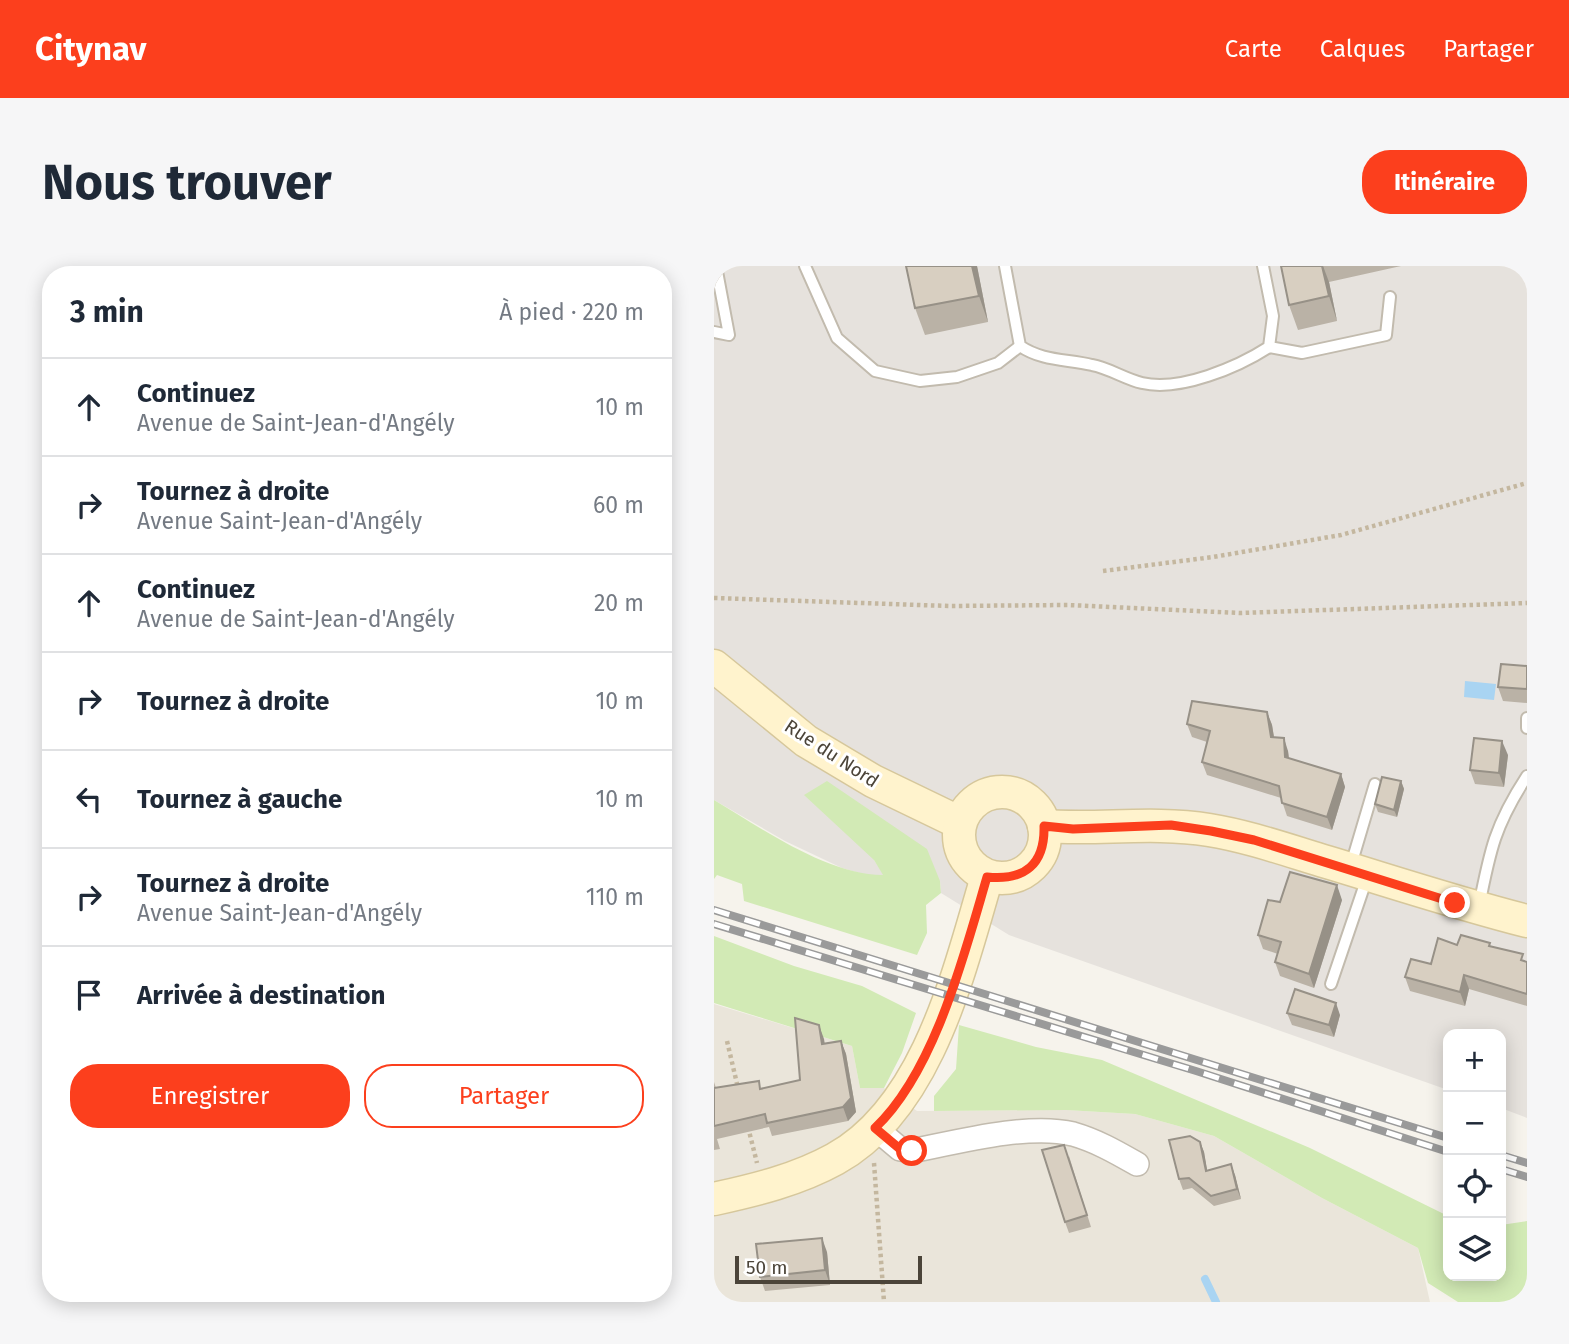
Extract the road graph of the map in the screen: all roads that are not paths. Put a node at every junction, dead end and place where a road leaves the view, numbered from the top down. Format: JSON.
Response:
{"nodes":[{"id":1,"x":716,"y":266,"type":"edge"},
{"id":2,"x":805,"y":266,"type":"edge"},
{"id":3,"x":1005,"y":266,"type":"edge"},
{"id":4,"x":1263,"y":266,"type":"edge"},
{"id":5,"x":1390,"y":297,"type":"dead end"},
{"id":6,"x":714,"y":332,"type":"edge"},
{"id":7,"x":1020,"y":346,"type":"junction"},
{"id":8,"x":1269,"y":347,"type":"junction"},
{"id":9,"x":714,"y":666,"type":"edge"},
{"id":10,"x":1527,"y":718,"type":"edge"},
{"id":11,"x":1527,"y":728,"type":"edge"},
{"id":12,"x":1527,"y":776,"type":"edge"},
{"id":13,"x":1375,"y":784,"type":"dead end"},
{"id":14,"x":960,"y":823,"type":"junction"},
{"id":15,"x":1044,"y":826,"type":"junction"},
{"id":16,"x":1359,"y":872,"type":"junction"},
{"id":17,"x":987,"y":877,"type":"junction"},
{"id":18,"x":1478,"y":909,"type":"junction"},
{"id":19,"x":1527,"y":922,"type":"edge"},
{"id":20,"x":1331,"y":984,"type":"dead end"},
{"id":21,"x":869,"y":1134,"type":"junction"},
{"id":22,"x":1137,"y":1164,"type":"dead end"},
{"id":23,"x":714,"y":1199,"type":"edge"}],
"edges":[{"from":1,"to":6,"type":"lane"},
{"from":2,"to":7,"type":"lane"},
{"from":3,"to":7,"type":"lane"},
{"from":4,"to":8,"type":"lane"},
{"from":5,"to":8,"type":"lane"},
{"from":7,"to":8,"type":"lane"},
{"from":9,"to":14,"type":"main road","name":"Rue du Nord"},
{"from":10,"to":11,"type":"lane"},
{"from":12,"to":18,"type":"lane"},
{"from":13,"to":16,"type":"lane"},
{"from":14,"to":15,"type":"main road"},
{"from":14,"to":17,"type":"main road"},
{"from":15,"to":16,"type":"main road"},
{"from":15,"to":17,"type":"main road"},
{"from":16,"to":18,"type":"main road"},
{"from":16,"to":20,"type":"lane"},
{"from":17,"to":21,"type":"main road"},
{"from":18,"to":19,"type":"main road"},
{"from":21,"to":22,"type":"street"},
{"from":21,"to":23,"type":"main road"}]}
